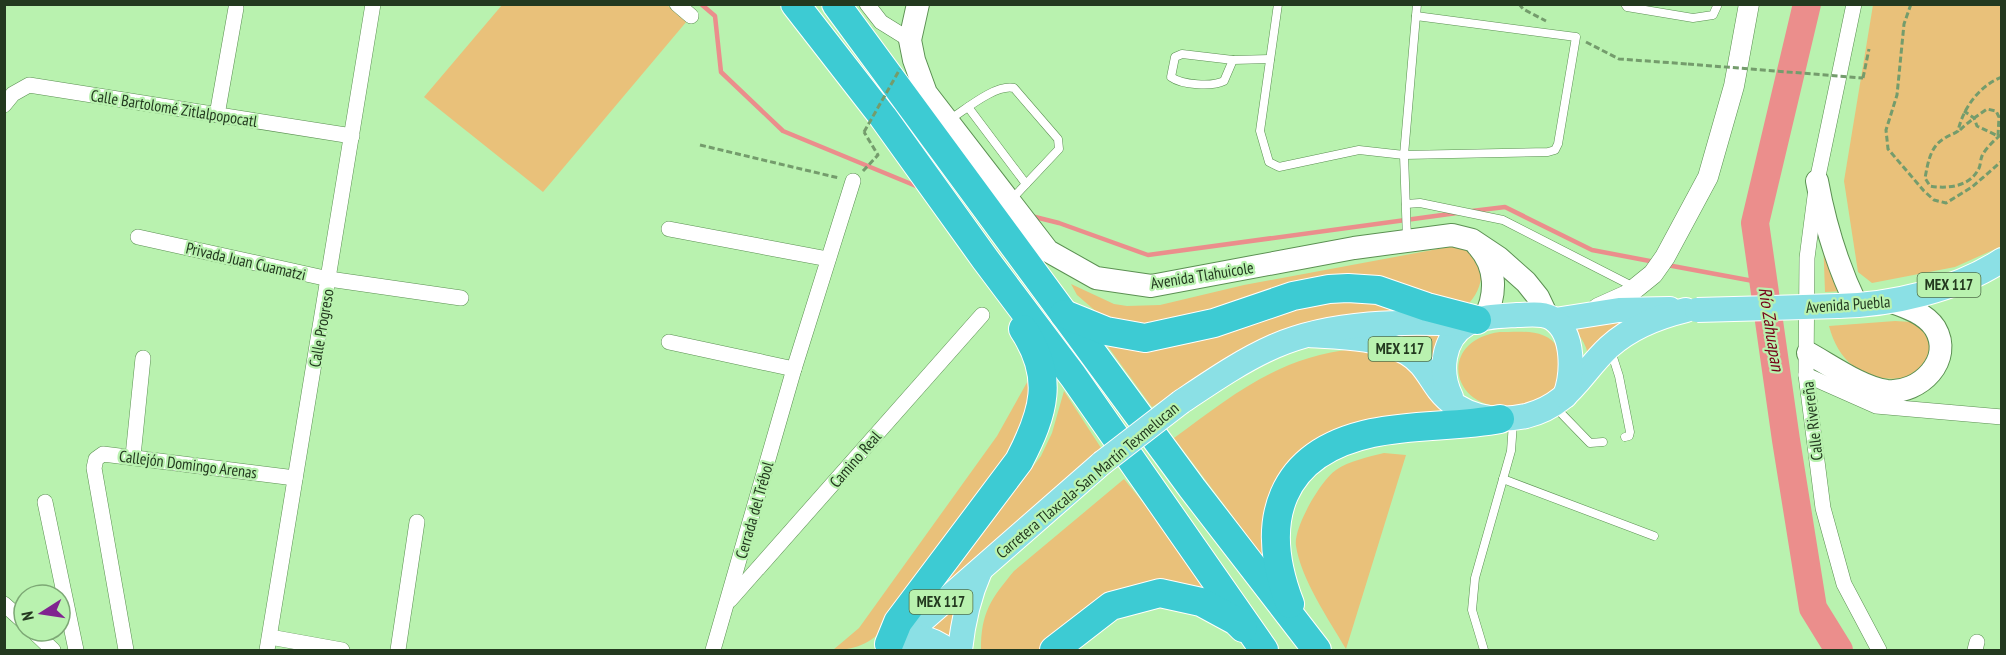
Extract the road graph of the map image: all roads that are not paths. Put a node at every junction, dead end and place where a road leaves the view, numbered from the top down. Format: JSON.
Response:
{"nodes":[{"id":1,"x":373,"y":4,"type":"edge"},
{"id":2,"x":677,"y":4,"type":"edge"},
{"id":3,"x":795,"y":4,"type":"edge"},
{"id":4,"x":836,"y":4,"type":"edge"},
{"id":5,"x":867,"y":4,"type":"edge"},
{"id":6,"x":918,"y":4,"type":"edge"},
{"id":7,"x":1278,"y":4,"type":"edge"},
{"id":8,"x":1417,"y":4,"type":"edge"},
{"id":9,"x":1625,"y":4,"type":"edge"},
{"id":10,"x":1718,"y":4,"type":"edge"},
{"id":11,"x":1749,"y":4,"type":"edge"},
{"id":12,"x":1854,"y":4,"type":"edge"},
{"id":13,"x":236,"y":8,"type":"dead end"},
{"id":14,"x":692,"y":16,"type":"dead end"},
{"id":15,"x":1416,"y":16,"type":"junction"},
{"id":16,"x":910,"y":40,"type":"junction"},
{"id":17,"x":1270,"y":59,"type":"junction"},
{"id":18,"x":1233,"y":60,"type":"junction"},
{"id":19,"x":4,"y":105,"type":"edge"},
{"id":20,"x":968,"y":107,"type":"junction"},
{"id":21,"x":217,"y":114,"type":"junction"},
{"id":22,"x":948,"y":121,"type":"junction"},
{"id":23,"x":352,"y":136,"type":"junction"},
{"id":24,"x":1404,"y":155,"type":"junction"},
{"id":25,"x":853,"y":181,"type":"road end"},
{"id":26,"x":1817,"y":181,"type":"junction"},
{"id":27,"x":1026,"y":184,"type":"junction"},
{"id":28,"x":1010,"y":201,"type":"junction"},
{"id":29,"x":1406,"y":204,"type":"junction"},
{"id":30,"x":669,"y":229,"type":"dead end"},
{"id":31,"x":138,"y":237,"type":"dead end"},
{"id":32,"x":1407,"y":240,"type":"junction"},
{"id":33,"x":1472,"y":240,"type":"junction"},
{"id":34,"x":828,"y":259,"type":"junction"},
{"id":35,"x":985,"y":259,"type":"junction"},
{"id":36,"x":2001,"y":260,"type":"edge"},
{"id":37,"x":329,"y":279,"type":"junction"},
{"id":38,"x":1637,"y":288,"type":"junction"},
{"id":39,"x":461,"y":298,"type":"dead end"},
{"id":40,"x":1892,"y":302,"type":"junction"},
{"id":41,"x":1847,"y":306,"type":"junction"},
{"id":42,"x":1691,"y":310,"type":"junction"},
{"id":43,"x":1062,"y":313,"type":"junction"},
{"id":44,"x":1587,"y":314,"type":"junction"},
{"id":45,"x":982,"y":315,"type":"dead end"},
{"id":46,"x":1551,"y":318,"type":"junction"},
{"id":47,"x":1476,"y":321,"type":"junction"},
{"id":48,"x":1309,"y":335,"type":"junction"},
{"id":49,"x":669,"y":342,"type":"dead end"},
{"id":50,"x":1609,"y":347,"type":"junction"},
{"id":51,"x":143,"y":358,"type":"dead end"},
{"id":52,"x":1807,"y":364,"type":"junction"},
{"id":53,"x":794,"y":369,"type":"junction"},
{"id":54,"x":1559,"y":400,"type":"junction"},
{"id":55,"x":1465,"y":412,"type":"junction"},
{"id":56,"x":2001,"y":417,"type":"edge"},
{"id":57,"x":1506,"y":418,"type":"junction"},
{"id":58,"x":1625,"y":437,"type":"dead end"},
{"id":59,"x":1603,"y":442,"type":"dead end"},
{"id":60,"x":133,"y":456,"type":"junction"},
{"id":61,"x":295,"y":478,"type":"junction"},
{"id":62,"x":1503,"y":479,"type":"junction"},
{"id":63,"x":45,"y":502,"type":"dead end"},
{"id":64,"x":417,"y":522,"type":"dead end"},
{"id":65,"x":1654,"y":536,"type":"dead end"},
{"id":66,"x":982,"y":567,"type":"junction"},
{"id":67,"x":728,"y":604,"type":"junction"},
{"id":68,"x":1301,"y":628,"type":"junction"},
{"id":69,"x":268,"y":644,"type":"edge"},
{"id":70,"x":886,"y":647,"type":"edge"},
{"id":71,"x":1263,"y":649,"type":"edge"},
{"id":72,"x":76,"y":651,"type":"edge"},
{"id":73,"x":126,"y":651,"type":"edge"},
{"id":74,"x":342,"y":651,"type":"edge"},
{"id":75,"x":398,"y":651,"type":"edge"},
{"id":76,"x":713,"y":651,"type":"edge"},
{"id":77,"x":947,"y":651,"type":"edge"},
{"id":78,"x":960,"y":651,"type":"edge"},
{"id":79,"x":1054,"y":651,"type":"edge"},
{"id":80,"x":1317,"y":651,"type":"edge"},
{"id":81,"x":1484,"y":651,"type":"edge"},
{"id":82,"x":1879,"y":651,"type":"edge"}],
"edges":[{"from":1,"to":23,"type":"street","name":"Calle Progreso"},
{"from":2,"to":14,"type":"street"},
{"from":3,"to":35,"type":"highway"},
{"from":4,"to":43,"type":"highway"},
{"from":5,"to":16,"type":"street"},
{"from":6,"to":16,"type":"main road","name":"Avenida Tlahuicole"},
{"from":7,"to":17,"type":"lane"},
{"from":8,"to":15,"type":"lane"},
{"from":9,"to":10,"type":"lane"},
{"from":11,"to":38,"type":"street"},
{"from":12,"to":26,"type":"street","name":"Calle Rivereña"},
{"from":13,"to":21,"type":"street"},
{"from":15,"to":24,"type":"lane"},
{"from":15,"to":24,"type":"lane"},
{"from":16,"to":22,"type":"main road","name":"Avenida Tlahuicole"},
{"from":17,"to":18,"type":"lane"},
{"from":17,"to":24,"type":"lane"},
{"from":18,"to":18,"type":"lane"},
{"from":19,"to":21,"type":"street","name":"Calle Bartolomé Zitlalpopocatl"},
{"from":20,"to":22,"type":"lane"},
{"from":20,"to":27,"type":"lane"},
{"from":20,"to":27,"type":"lane"},
{"from":21,"to":23,"type":"street","name":"Calle Bartolomé Zitlalpopocatl"},
{"from":22,"to":28,"type":"main road","name":"Avenida Tlahuicole"},
{"from":23,"to":37,"type":"street","name":"Calle Progreso"},
{"from":24,"to":29,"type":"lane"},
{"from":25,"to":34,"type":"street","name":"Cerrada del Trébol"},
{"from":26,"to":41,"type":"main road"},
{"from":26,"to":52,"type":"street","name":"Calle Rivereña"},
{"from":27,"to":28,"type":"lane"},
{"from":28,"to":32,"type":"main road","name":"Avenida Tlahuicole"},
{"from":29,"to":32,"type":"lane"},
{"from":29,"to":38,"type":"lane"},
{"from":30,"to":34,"type":"street"},
{"from":31,"to":37,"type":"street","name":"Privada Juan Cuamatzi"},
{"from":32,"to":33,"type":"main road","name":"Avenida Tlahuicole"},
{"from":33,"to":46,"type":"main road"},
{"from":33,"to":47,"type":"main road","number":"MEX 117"},
{"from":34,"to":53,"type":"street","name":"Cerrada del Trébol"},
{"from":35,"to":70,"type":"highway"},
{"from":35,"to":71,"type":"highway"},
{"from":36,"to":40,"type":"main road","name":"Avenida Puebla","number":"MEX 117"},
{"from":37,"to":39,"type":"street","name":"Privada Juan Cuamatzi"},
{"from":37,"to":61,"type":"street","name":"Calle Progreso"},
{"from":38,"to":44,"type":"street"},
{"from":40,"to":41,"type":"main road","name":"Avenida Puebla","number":"MEX 117"},
{"from":40,"to":52,"type":"main road"},
{"from":41,"to":42,"type":"main road","name":"Avenida Puebla","number":"MEX 117","bridge":true},
{"from":42,"to":44,"type":"main road","number":"MEX 117"},
{"from":42,"to":50,"type":"main road","number":"MEX 117"},
{"from":43,"to":47,"type":"highway"},
{"from":43,"to":68,"type":"highway"},
{"from":44,"to":46,"type":"main road","number":"MEX 117"},
{"from":45,"to":67,"type":"street","name":"Camino Real"},
{"from":46,"to":47,"type":"main road","name":"Carretera Tlaxcala-San Martín Texmelucan","number":"MEX 117"},
{"from":46,"to":54,"type":"main road"},
{"from":47,"to":48,"type":"main road","name":"Carretera Tlaxcala-San Martín Texmelucan","number":"MEX 117"},
{"from":47,"to":55,"type":"main road","number":"MEX 117"},
{"from":48,"to":55,"type":"main road","number":"MEX 117"},
{"from":48,"to":66,"type":"main road","name":"Carretera Tlaxcala-San Martín Texmelucan","number":"MEX 117","bridge":true},
{"from":49,"to":53,"type":"street"},
{"from":50,"to":54,"type":"main road","number":"MEX 117"},
{"from":50,"to":58,"type":"lane"},
{"from":51,"to":60,"type":"street"},
{"from":52,"to":56,"type":"street"},
{"from":52,"to":82,"type":"street","name":"Calle Rivereña"},
{"from":53,"to":67,"type":"street","name":"Cerrada del Trébol"},
{"from":54,"to":57,"type":"main road","number":"MEX 117"},
{"from":54,"to":59,"type":"lane"},
{"from":55,"to":57,"type":"main road","number":"MEX 117"},
{"from":57,"to":62,"type":"lane"},
{"from":57,"to":68,"type":"highway"},
{"from":60,"to":61,"type":"street","name":"Callejón Domingo Arenas"},
{"from":60,"to":73,"type":"street","name":"Callejón Domingo Arenas"},
{"from":61,"to":69,"type":"street","name":"Calle Progreso"},
{"from":62,"to":65,"type":"lane"},
{"from":62,"to":81,"type":"lane"},
{"from":63,"to":72,"type":"street"},
{"from":64,"to":75,"type":"street"},
{"from":66,"to":70,"type":"main road","name":"Carretera Tlaxcala-San Martín Texmelucan","number":"MEX 117"},
{"from":66,"to":78,"type":"main road","number":"MEX 117"},
{"from":67,"to":76,"type":"street","name":"Cerrada del Trébol"},
{"from":68,"to":80,"type":"highway"},
{"from":69,"to":74,"type":"street"},
{"from":70,"to":77,"type":"main road","number":"MEX 117"},
{"from":71,"to":79,"type":"highway"}]}
